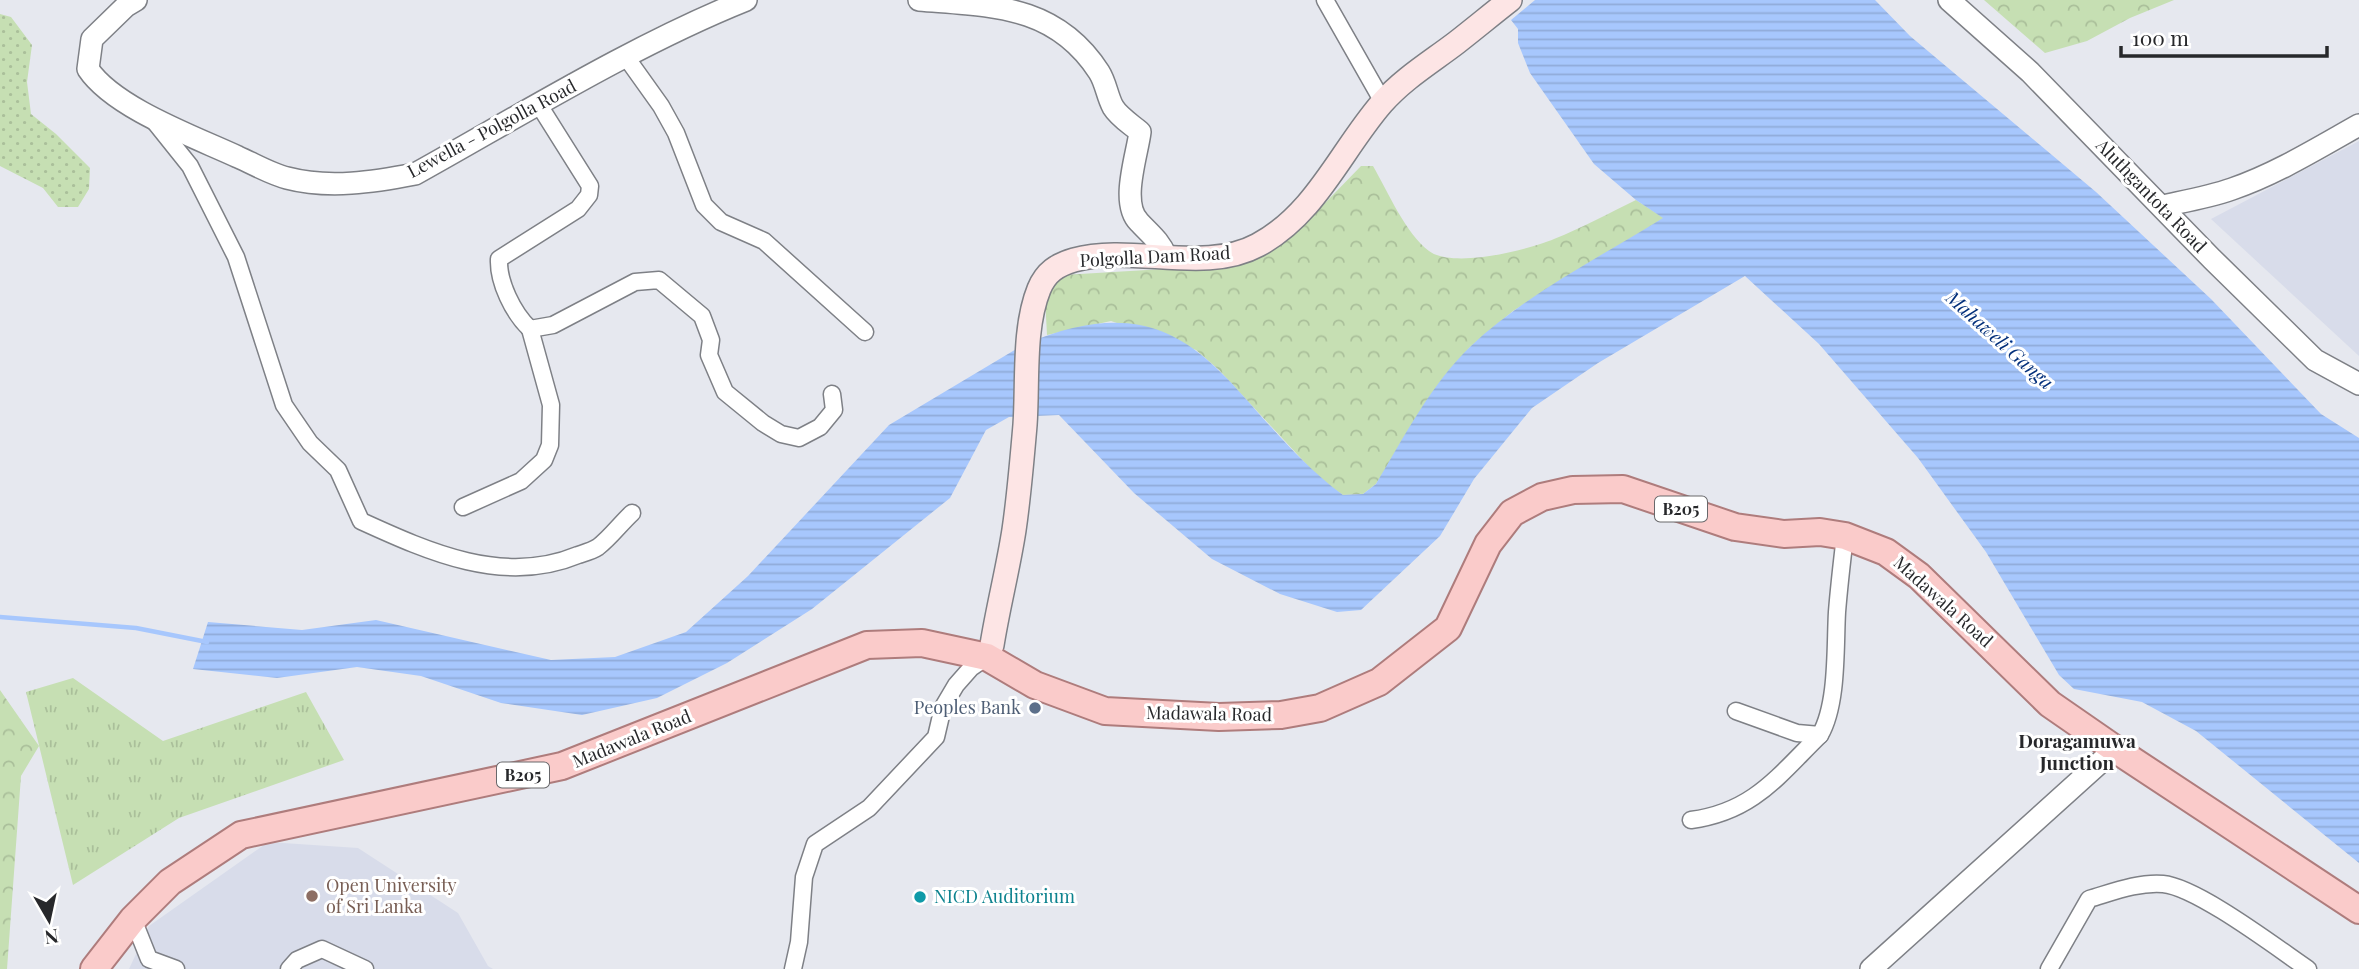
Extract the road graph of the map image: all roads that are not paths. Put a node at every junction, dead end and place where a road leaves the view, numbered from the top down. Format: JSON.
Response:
{"nodes":[{"id":1,"x":136,"y":0,"type":"edge"},
{"id":2,"x":747,"y":0,"type":"edge"},
{"id":3,"x":919,"y":0,"type":"edge"},
{"id":4,"x":1325,"y":0,"type":"edge"},
{"id":5,"x":1510,"y":0,"type":"edge"},
{"id":6,"x":1949,"y":0,"type":"edge"},
{"id":7,"x":626,"y":58,"type":"junction"},
{"id":8,"x":1383,"y":102,"type":"junction"},
{"id":9,"x":539,"y":105,"type":"junction"},
{"id":10,"x":151,"y":118,"type":"junction"},
{"id":11,"x":2359,"y":125,"type":"edge"},
{"id":12,"x":2162,"y":206,"type":"junction"},
{"id":13,"x":1166,"y":256,"type":"junction"},
{"id":14,"x":530,"y":329,"type":"junction"},
{"id":15,"x":865,"y":332,"type":"dead end"},
{"id":16,"x":2359,"y":384,"type":"edge"},
{"id":17,"x":832,"y":394,"type":"dead end"},
{"id":18,"x":463,"y":507,"type":"dead end"},
{"id":19,"x":632,"y":513,"type":"dead end"},
{"id":20,"x":1845,"y":536,"type":"junction"},
{"id":21,"x":987,"y":657,"type":"junction"},
{"id":22,"x":1736,"y":711,"type":"dead end"},
{"id":23,"x":1820,"y":734,"type":"junction"},
{"id":24,"x":2115,"y":749,"type":"junction"},
{"id":25,"x":1691,"y":820,"type":"dead end"},
{"id":26,"x":2359,"y":910,"type":"edge"},
{"id":27,"x":133,"y":919,"type":"junction"},
{"id":28,"x":94,"y":969,"type":"edge"},
{"id":29,"x":176,"y":969,"type":"edge"},
{"id":30,"x":289,"y":969,"type":"edge"},
{"id":31,"x":365,"y":969,"type":"edge"},
{"id":32,"x":793,"y":969,"type":"edge"},
{"id":33,"x":1871,"y":969,"type":"edge"},
{"id":34,"x":2049,"y":969,"type":"edge"},
{"id":35,"x":2308,"y":969,"type":"edge"}],
"edges":[{"from":1,"to":10,"type":"street","name":"Lewella - Polgolla Road"},
{"from":2,"to":7,"type":"street","name":"Lewella - Polgolla Road"},
{"from":3,"to":13,"type":"street"},
{"from":4,"to":8,"type":"street"},
{"from":5,"to":8,"type":"main road","name":"Polgolla Dam Road"},
{"from":6,"to":12,"type":"street","name":"Aluthgantota Road"},
{"from":7,"to":9,"type":"street","name":"Lewella - Polgolla Road"},
{"from":7,"to":15,"type":"street"},
{"from":8,"to":13,"type":"main road","name":"Polgolla Dam Road"},
{"from":9,"to":10,"type":"street","name":"Lewella - Polgolla Road"},
{"from":9,"to":14,"type":"street"},
{"from":10,"to":19,"type":"street"},
{"from":11,"to":12,"type":"street"},
{"from":12,"to":16,"type":"street","name":"Aluthgantota Road"},
{"from":13,"to":21,"type":"main road","name":"Polgolla Dam Road"},
{"from":14,"to":17,"type":"street"},
{"from":14,"to":18,"type":"street"},
{"from":20,"to":21,"type":"main road","name":"Madawala Road","number":"B205"},
{"from":20,"to":23,"type":"street"},
{"from":20,"to":24,"type":"main road","name":"Madawala Road","number":"B205"},
{"from":21,"to":27,"type":"main road","name":"Madawala Road","number":"B205"},
{"from":21,"to":32,"type":"street"},
{"from":22,"to":23,"type":"street"},
{"from":23,"to":25,"type":"street"},
{"from":24,"to":26,"type":"main road","name":"Madawala Road","number":"B205"},
{"from":24,"to":33,"type":"street"},
{"from":27,"to":28,"type":"main road","name":"Madawala Road","number":"B205"},
{"from":27,"to":29,"type":"street"},
{"from":30,"to":31,"type":"street"},
{"from":34,"to":35,"type":"street"}]}
